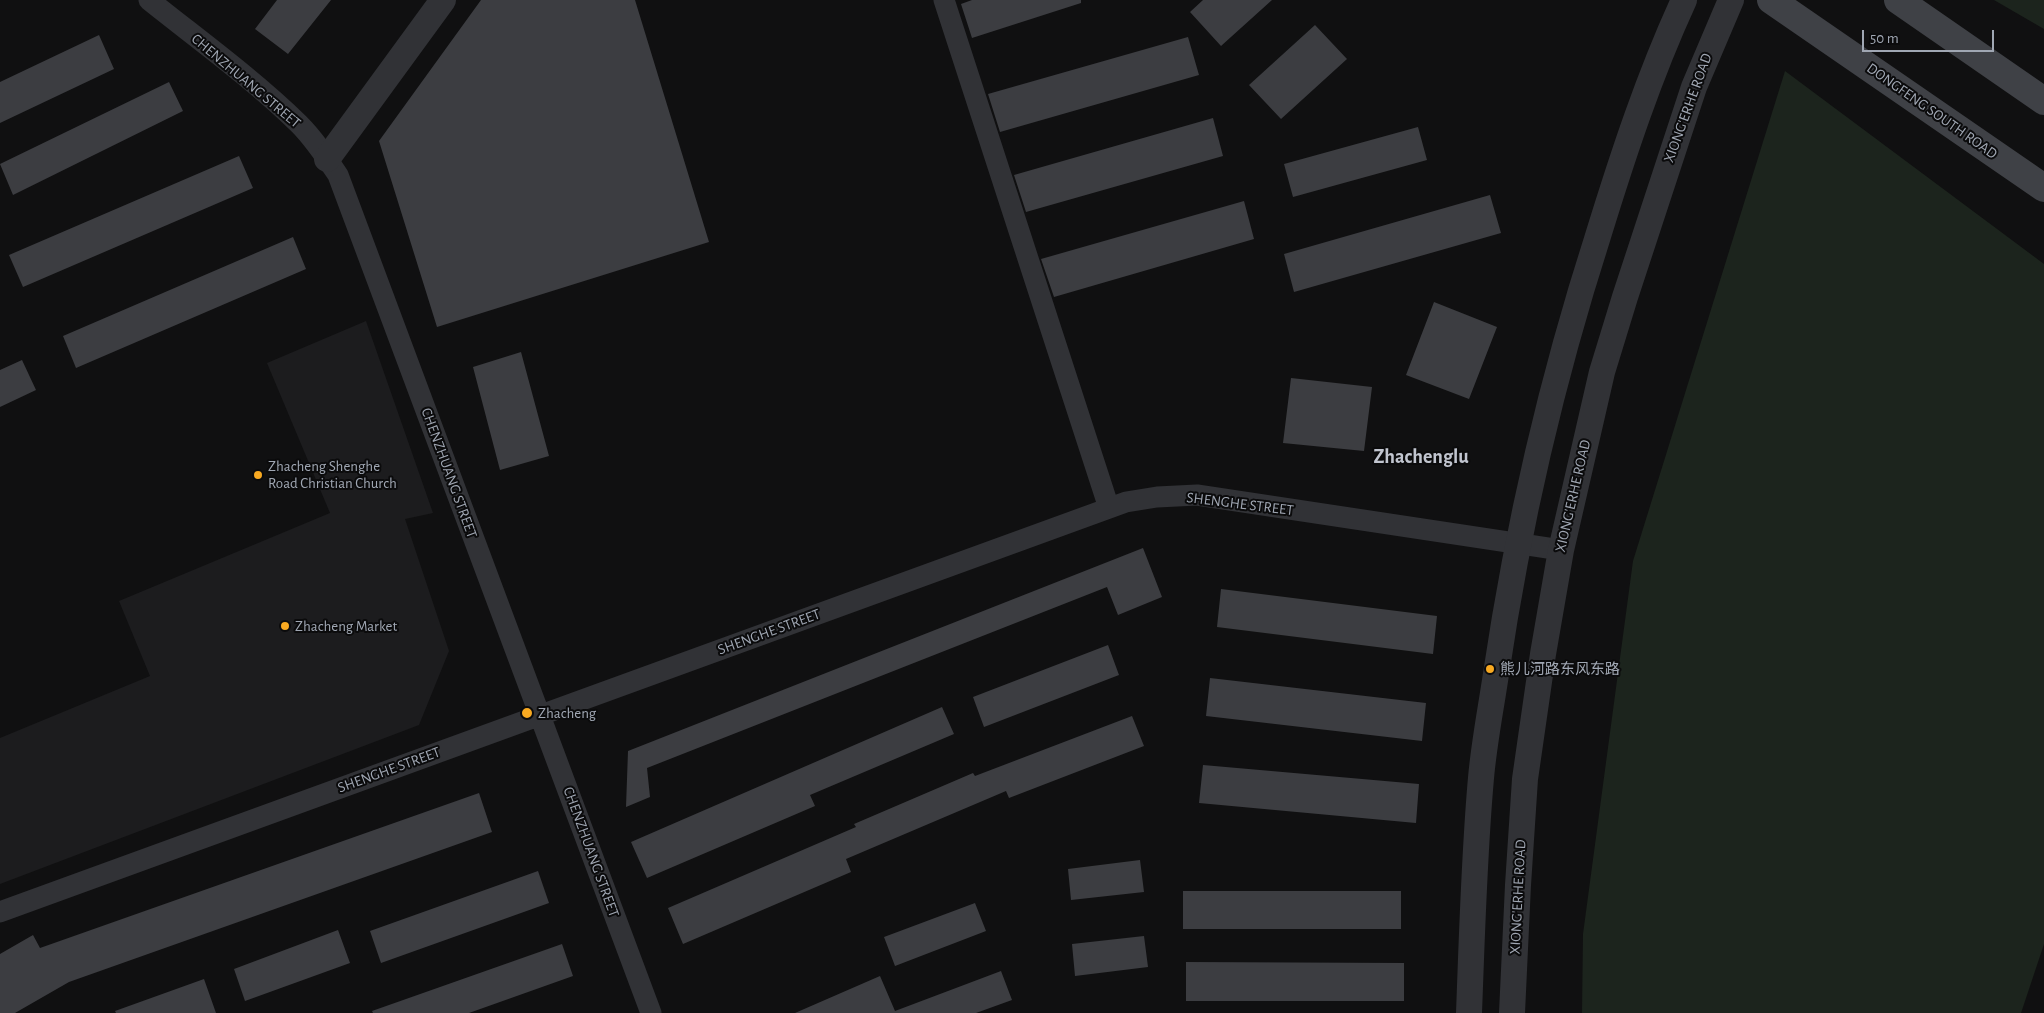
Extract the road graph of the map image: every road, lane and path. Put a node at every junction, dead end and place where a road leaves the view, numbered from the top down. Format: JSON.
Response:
{"nodes":[{"id":1,"x":149,"y":0,"type":"edge"},
{"id":2,"x":443,"y":0,"type":"edge"},
{"id":3,"x":944,"y":0,"type":"edge"},
{"id":4,"x":1684,"y":0,"type":"edge"},
{"id":5,"x":1731,"y":0,"type":"edge"},
{"id":6,"x":1771,"y":0,"type":"edge"},
{"id":7,"x":1898,"y":0,"type":"edge"},
{"id":8,"x":2044,"y":101,"type":"edge"},
{"id":9,"x":327,"y":158,"type":"junction"},
{"id":10,"x":2044,"y":188,"type":"edge"},
{"id":11,"x":1109,"y":508,"type":"junction"},
{"id":12,"x":1518,"y":544,"type":"junction"},
{"id":13,"x":1561,"y":550,"type":"junction"},
{"id":14,"x":540,"y":715,"type":"junction"},
{"id":15,"x":0,"y":912,"type":"edge"},
{"id":16,"x":650,"y":1013,"type":"edge"},
{"id":17,"x":1469,"y":1013,"type":"edge"},
{"id":18,"x":1512,"y":1013,"type":"edge"}],
"edges":[{"from":1,"to":9,"type":"street","name":"CHENZHUANG STREET"},
{"from":2,"to":9,"type":"street"},
{"from":3,"to":11,"type":"street"},
{"from":4,"to":12,"type":"street"},
{"from":5,"to":13,"type":"street","name":"XIONG'ERHE ROAD"},
{"from":6,"to":10,"type":"main road","name":"DONGFENG SOUTH ROAD"},
{"from":7,"to":8,"type":"main road"},
{"from":9,"to":14,"type":"street","name":"CHENZHUANG STREET"},
{"from":11,"to":12,"type":"street","name":"SHENGHE STREET"},
{"from":11,"to":14,"type":"street","name":"SHENGHE STREET"},
{"from":12,"to":13,"type":"street","name":"SHENGHE STREET"},
{"from":12,"to":17,"type":"street"},
{"from":13,"to":18,"type":"street","name":"XIONG'ERHE ROAD"},
{"from":14,"to":15,"type":"street","name":"SHENGHE STREET"},
{"from":14,"to":16,"type":"street","name":"CHENZHUANG STREET"}]}
